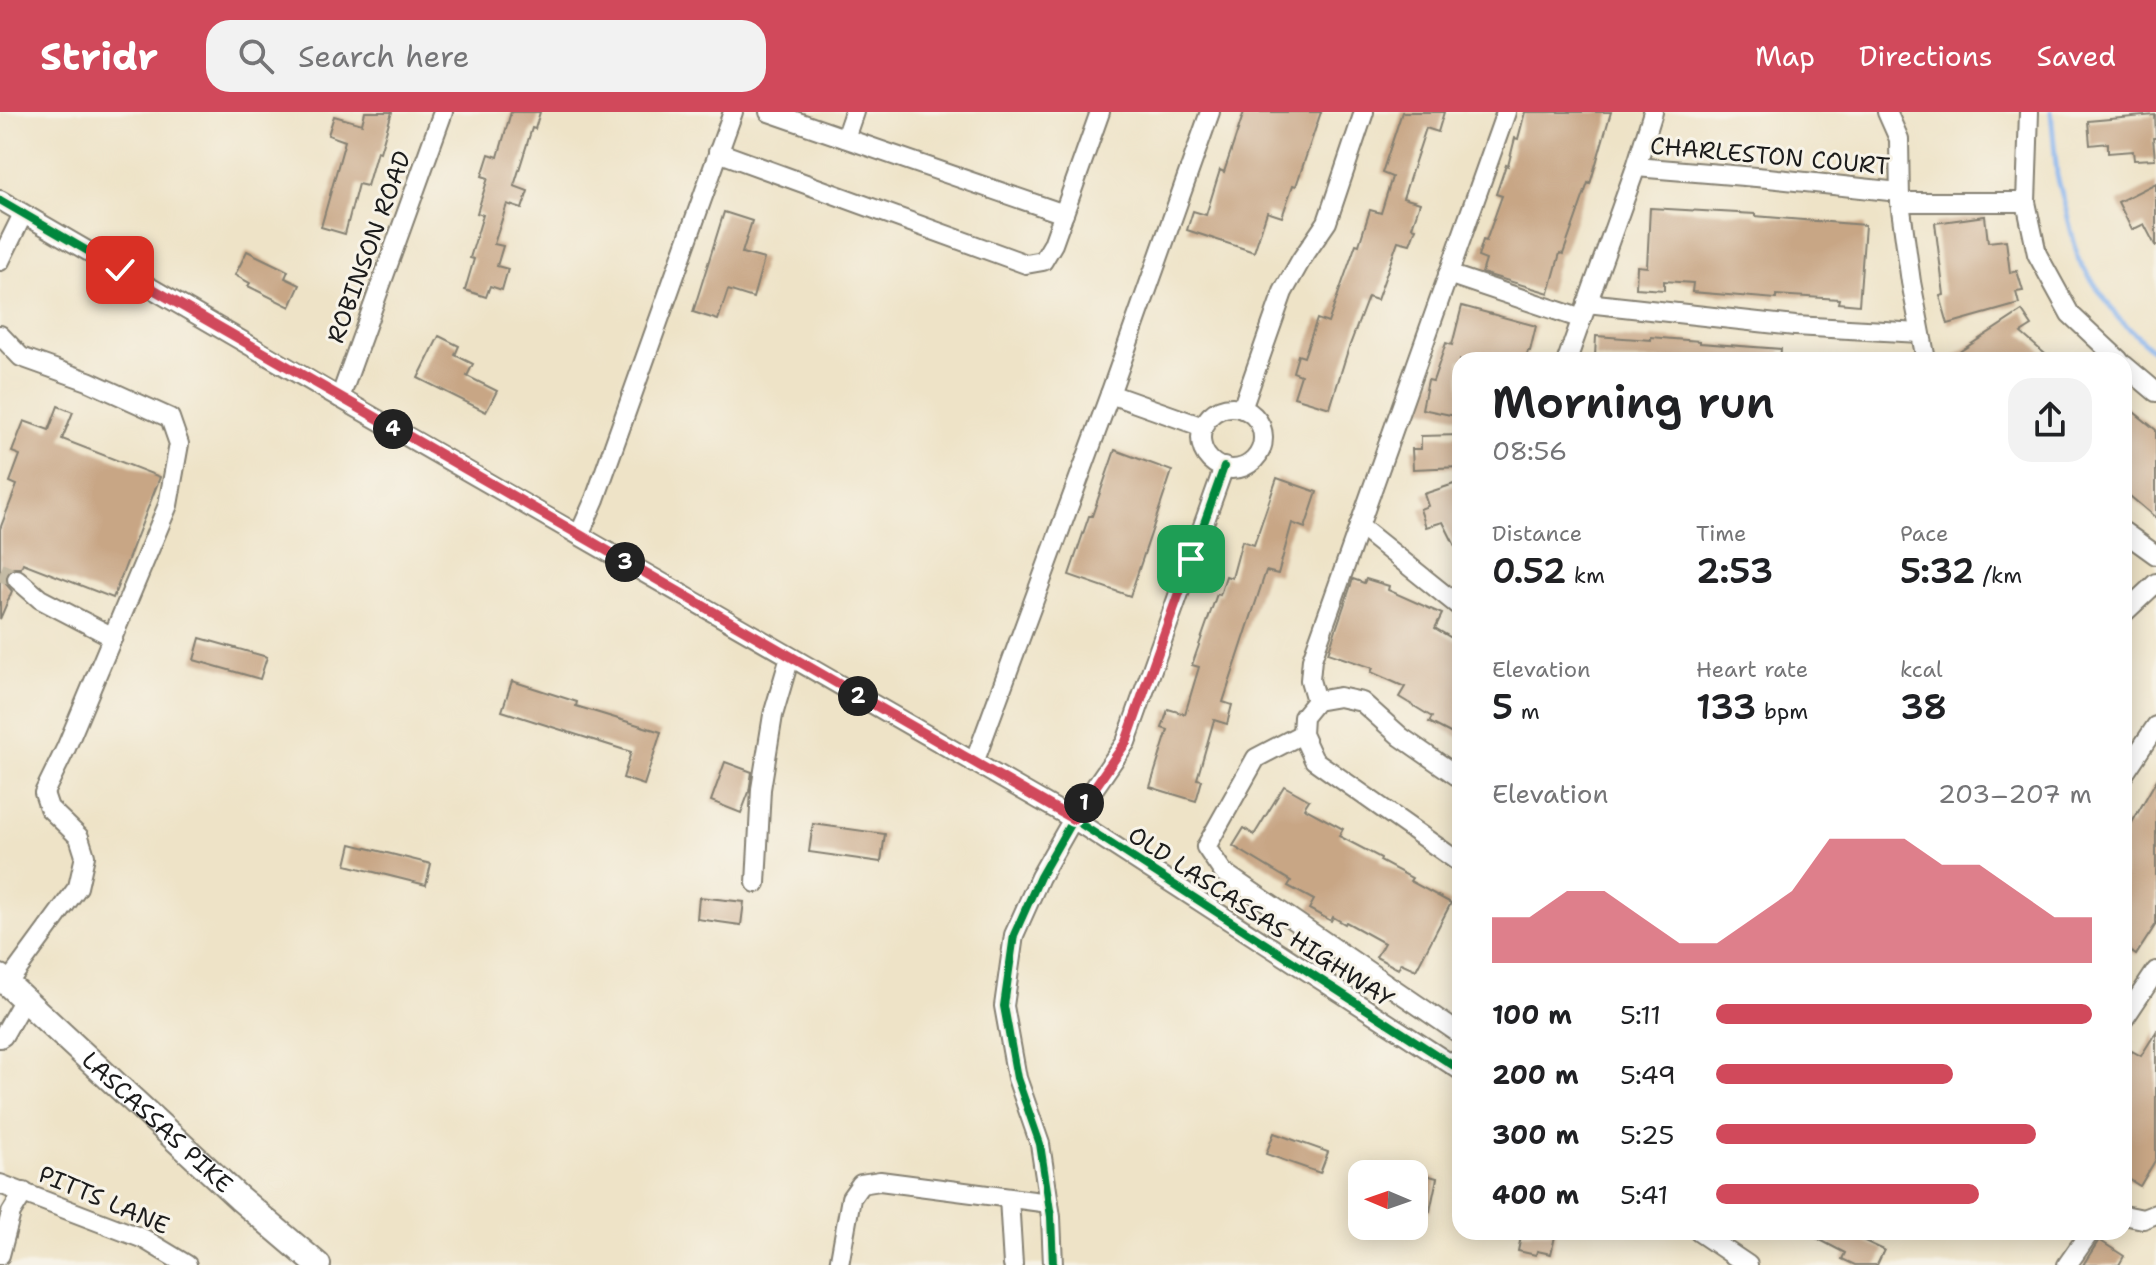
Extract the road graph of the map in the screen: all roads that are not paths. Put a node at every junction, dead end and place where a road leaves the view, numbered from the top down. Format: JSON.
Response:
{"nodes":[{"id":1,"x":443,"y":112,"type":"edge"},
{"id":2,"x":733,"y":112,"type":"edge"},
{"id":3,"x":769,"y":112,"type":"edge"},
{"id":4,"x":854,"y":112,"type":"edge"},
{"id":5,"x":1100,"y":112,"type":"edge"},
{"id":6,"x":1210,"y":112,"type":"edge"},
{"id":7,"x":1364,"y":112,"type":"edge"},
{"id":8,"x":1506,"y":112,"type":"edge"},
{"id":9,"x":1653,"y":112,"type":"edge"},
{"id":10,"x":1887,"y":112,"type":"edge"},
{"id":11,"x":2029,"y":112,"type":"edge"},
{"id":12,"x":845,"y":138,"type":"junction"},
{"id":13,"x":718,"y":152,"type":"junction"},
{"id":14,"x":1636,"y":167,"type":"junction"},
{"id":15,"x":1900,"y":197,"type":"junction"},
{"id":16,"x":0,"y":200,"type":"edge"},
{"id":17,"x":2026,"y":202,"type":"junction"},
{"id":18,"x":23,"y":214,"type":"junction"},
{"id":19,"x":1064,"y":214,"type":"junction"},
{"id":20,"x":0,"y":261,"type":"edge"},
{"id":21,"x":1448,"y":274,"type":"junction"},
{"id":22,"x":1584,"y":311,"type":"junction"},
{"id":23,"x":1920,"y":333,"type":"junction"},
{"id":24,"x":0,"y":335,"type":"edge"},
{"id":25,"x":1570,"y":352,"type":"edge"},
{"id":26,"x":1924,"y":352,"type":"edge"},
{"id":27,"x":2110,"y":352,"type":"edge"},
{"id":28,"x":2132,"y":372,"type":"edge"},
{"id":29,"x":2156,"y":392,"type":"edge"},
{"id":30,"x":1110,"y":394,"type":"junction"},
{"id":31,"x":340,"y":398,"type":"junction"},
{"id":32,"x":1242,"y":409,"type":"junction"},
{"id":33,"x":1203,"y":427,"type":"junction"},
{"id":34,"x":1224,"y":467,"type":"junction"},
{"id":35,"x":1359,"y":526,"type":"junction"},
{"id":36,"x":579,"y":535,"type":"junction"},
{"id":37,"x":2132,"y":538,"type":"edge"},
{"id":38,"x":2156,"y":555,"type":"edge"},
{"id":39,"x":17,"y":579,"type":"tunnel mouth"},
{"id":40,"x":2156,"y":583,"type":"edge"},
{"id":41,"x":1452,"y":601,"type":"edge"},
{"id":42,"x":2132,"y":606,"type":"edge"},
{"id":43,"x":113,"y":637,"type":"junction"},
{"id":44,"x":790,"y":657,"type":"junction"},
{"id":45,"x":1316,"y":701,"type":"junction"},
{"id":46,"x":2156,"y":726,"type":"edge"},
{"id":47,"x":1302,"y":734,"type":"junction"},
{"id":48,"x":2132,"y":762,"type":"edge"},
{"id":49,"x":974,"y":763,"type":"junction"},
{"id":50,"x":1452,"y":772,"type":"edge"},
{"id":51,"x":1073,"y":819,"type":"junction"},
{"id":52,"x":1452,"y":857,"type":"edge"},
{"id":53,"x":756,"y":883,"type":"dead end"},
{"id":54,"x":2156,"y":971,"type":"edge"},
{"id":55,"x":10,"y":986,"type":"edge"},
{"id":56,"x":2132,"y":1007,"type":"edge"},
{"id":57,"x":1452,"y":1029,"type":"edge"},
{"id":58,"x":0,"y":1038,"type":"edge"},
{"id":59,"x":1452,"y":1065,"type":"edge"},
{"id":60,"x":0,"y":1184,"type":"edge"},
{"id":61,"x":24,"y":1192,"type":"junction"},
{"id":62,"x":1009,"y":1198,"type":"junction"},
{"id":63,"x":1049,"y":1203,"type":"junction"},
{"id":64,"x":2156,"y":1214,"type":"edge"},
{"id":65,"x":2132,"y":1217,"type":"edge"},
{"id":66,"x":1711,"y":1240,"type":"edge"},
{"id":67,"x":2084,"y":1240,"type":"edge"},
{"id":68,"x":0,"y":1255,"type":"edge"},
{"id":69,"x":187,"y":1265,"type":"edge"},
{"id":70,"x":318,"y":1265,"type":"edge"},
{"id":71,"x":839,"y":1265,"type":"edge"},
{"id":72,"x":1013,"y":1265,"type":"edge"},
{"id":73,"x":1053,"y":1265,"type":"edge"},
{"id":74,"x":1748,"y":1265,"type":"edge"},
{"id":75,"x":2067,"y":1265,"type":"edge"}],
"edges":[{"from":1,"to":31,"type":"street","name":"ROBINSON ROAD"},
{"from":2,"to":13,"type":"street"},
{"from":3,"to":12,"type":"street"},
{"from":4,"to":12,"type":"street"},
{"from":5,"to":19,"type":"street"},
{"from":6,"to":30,"type":"street"},
{"from":7,"to":32,"type":"street"},
{"from":8,"to":21,"type":"street"},
{"from":9,"to":14,"type":"street"},
{"from":10,"to":15,"type":"street"},
{"from":11,"to":17,"type":"street"},
{"from":12,"to":19,"type":"street"},
{"from":13,"to":19,"type":"street"},
{"from":13,"to":36,"type":"street"},
{"from":14,"to":15,"type":"street","name":"CHARLESTON COURT"},
{"from":14,"to":22,"type":"street"},
{"from":15,"to":17,"type":"street","name":"CHARLESTON COURT"},
{"from":15,"to":23,"type":"street"},
{"from":16,"to":18,"type":"street","name":"OLD LASCASSAS HIGHWAY"},
{"from":17,"to":27,"type":"street"},
{"from":18,"to":20,"type":"street"},
{"from":18,"to":31,"type":"street","name":"OLD LASCASSAS HIGHWAY"},
{"from":21,"to":22,"type":"street"},
{"from":21,"to":35,"type":"street"},
{"from":22,"to":23,"type":"street"},
{"from":22,"to":25,"type":"street"},
{"from":23,"to":26,"type":"street"},
{"from":24,"to":43,"type":"street"},
{"from":28,"to":29,"type":"street"},
{"from":30,"to":33,"type":"street"},
{"from":30,"to":49,"type":"street"},
{"from":31,"to":36,"type":"street","name":"OLD LASCASSAS HIGHWAY"},
{"from":32,"to":33,"type":"street"},
{"from":32,"to":34,"type":"street"},
{"from":33,"to":34,"type":"street"},
{"from":34,"to":51,"type":"street"},
{"from":35,"to":41,"type":"street"},
{"from":35,"to":45,"type":"street"},
{"from":36,"to":44,"type":"street","name":"OLD LASCASSAS HIGHWAY"},
{"from":37,"to":38,"type":"street"},
{"from":39,"to":43,"type":"street"},
{"from":40,"to":42,"type":"street"},
{"from":43,"to":55,"type":"street"},
{"from":44,"to":49,"type":"street","name":"OLD LASCASSAS HIGHWAY"},
{"from":44,"to":53,"type":"street"},
{"from":45,"to":47,"type":"street"},
{"from":45,"to":50,"type":"street"},
{"from":46,"to":48,"type":"street"},
{"from":47,"to":52,"type":"street"},
{"from":47,"to":57,"type":"street"},
{"from":49,"to":51,"type":"street","name":"OLD LASCASSAS HIGHWAY"},
{"from":51,"to":59,"type":"street","name":"OLD LASCASSAS HIGHWAY"},
{"from":51,"to":63,"type":"street"},
{"from":54,"to":56,"type":"street"},
{"from":55,"to":58,"type":"street"},
{"from":55,"to":70,"type":"main road","name":"LASCASSAS PIKE"},
{"from":60,"to":61,"type":"street","name":"PITTS LANE"},
{"from":61,"to":68,"type":"street"},
{"from":61,"to":69,"type":"street","name":"PITTS LANE"},
{"from":62,"to":63,"type":"street"},
{"from":62,"to":71,"type":"street"},
{"from":62,"to":72,"type":"street"},
{"from":63,"to":73,"type":"street"},
{"from":64,"to":65,"type":"street"},
{"from":66,"to":74,"type":"street"},
{"from":67,"to":75,"type":"street"}]}
